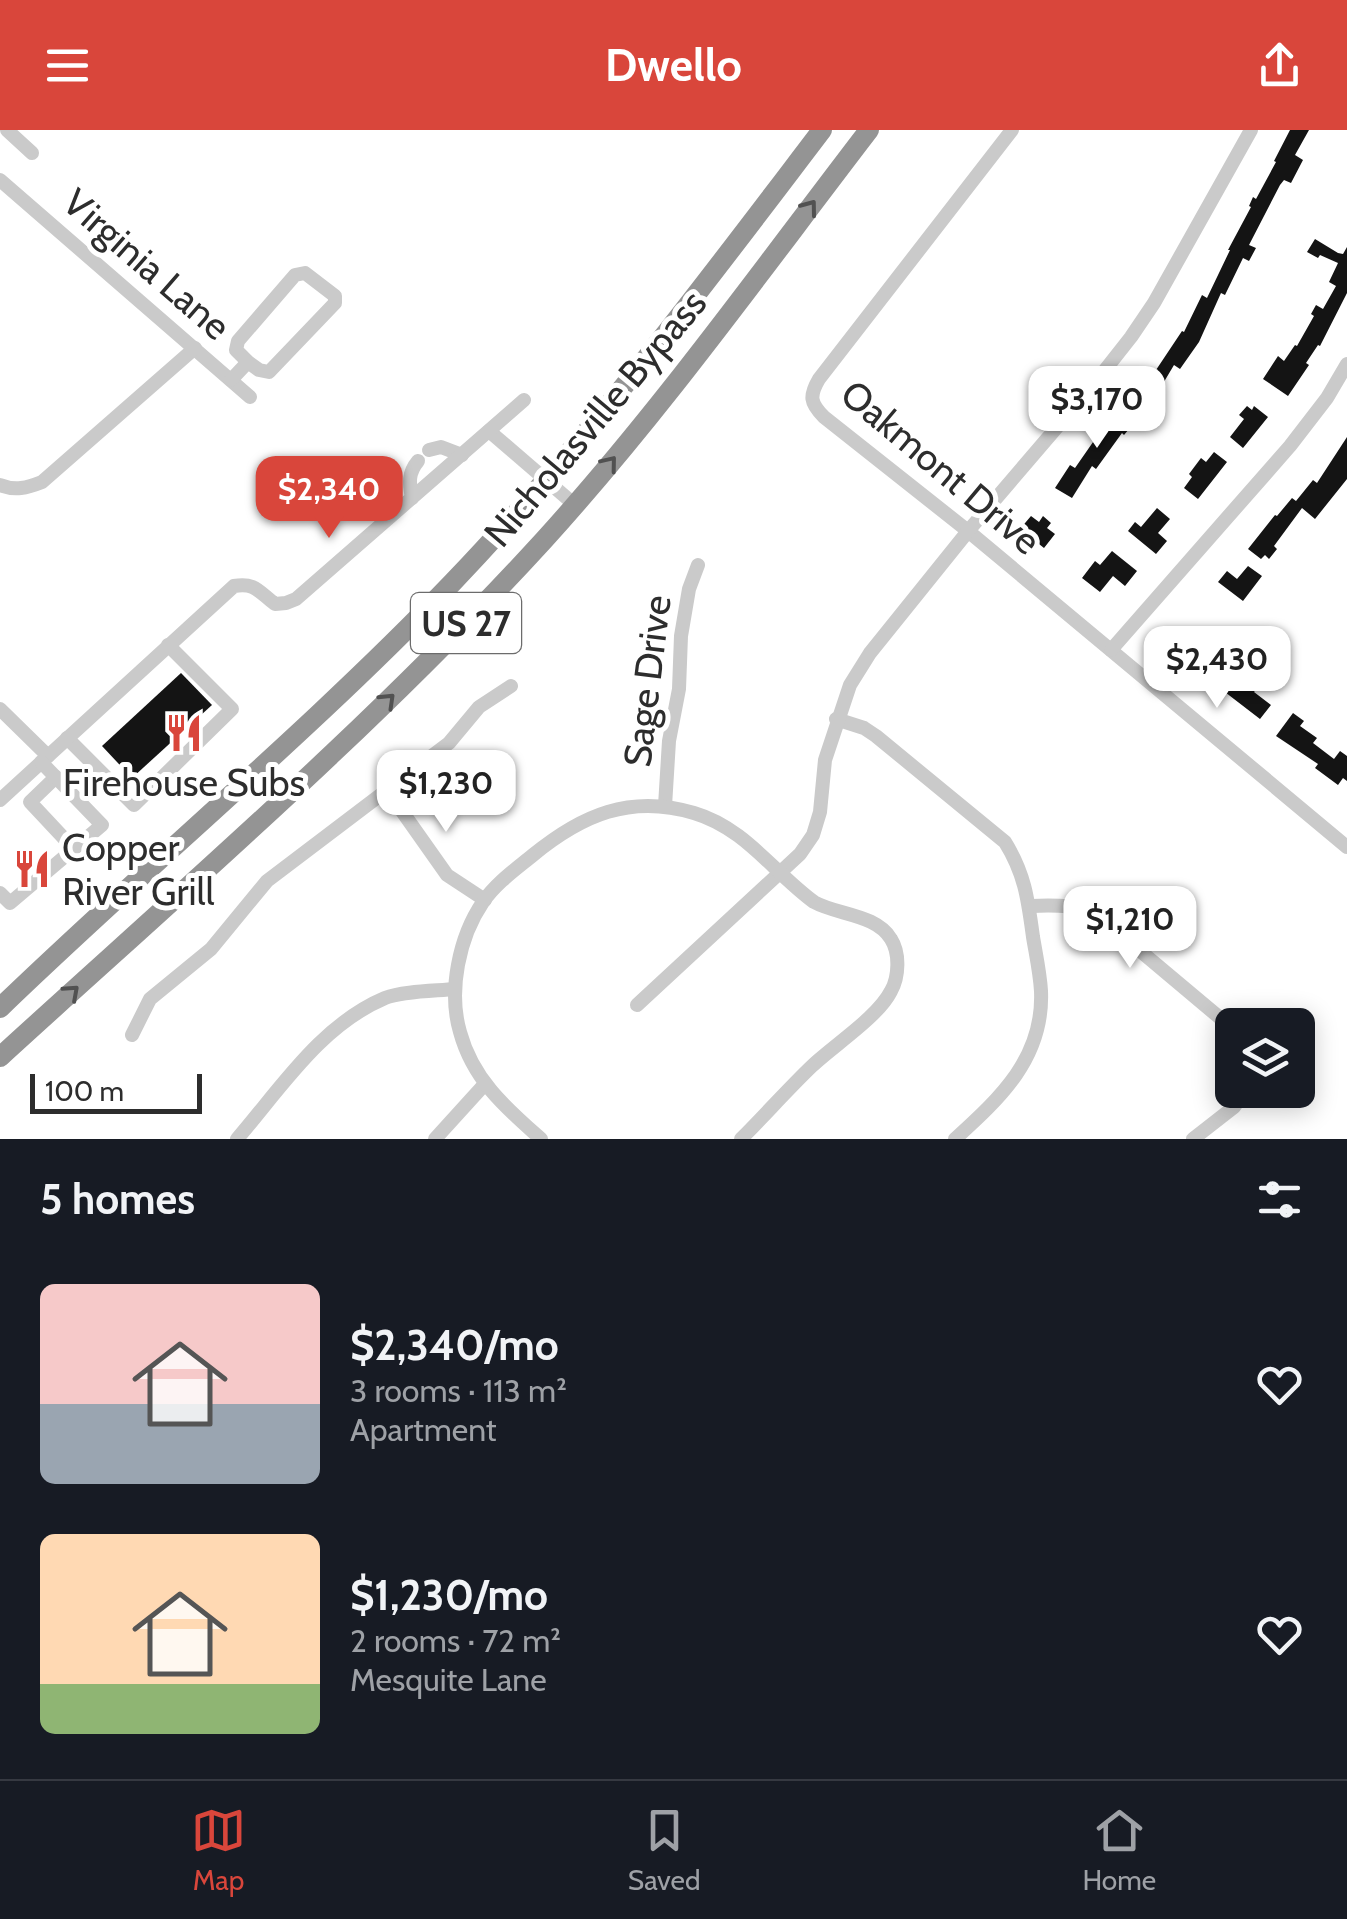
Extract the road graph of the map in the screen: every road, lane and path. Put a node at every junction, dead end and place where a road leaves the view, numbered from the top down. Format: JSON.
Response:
{"nodes":[{"id":1,"x":7,"y":130,"type":"edge"},
{"id":2,"x":822,"y":130,"type":"edge"},
{"id":3,"x":869,"y":130,"type":"edge"},
{"id":4,"x":1012,"y":130,"type":"edge"},
{"id":5,"x":1250,"y":130,"type":"edge"},
{"id":6,"x":32,"y":154,"type":"dead end"},
{"id":7,"x":0,"y":180,"type":"edge"},
{"id":8,"x":195,"y":348,"type":"junction"},
{"id":9,"x":248,"y":362,"type":"junction"},
{"id":10,"x":1347,"y":364,"type":"edge"},
{"id":11,"x":231,"y":380,"type":"junction"},
{"id":12,"x":250,"y":397,"type":"dead end"},
{"id":13,"x":524,"y":400,"type":"dead end"},
{"id":14,"x":489,"y":430,"type":"junction"},
{"id":15,"x":462,"y":454,"type":"junction"},
{"id":16,"x":546,"y":481,"type":"junction"},
{"id":17,"x":0,"y":486,"type":"edge"},
{"id":18,"x":412,"y":498,"type":"junction"},
{"id":19,"x":575,"y":505,"type":"junction"},
{"id":20,"x":968,"y":532,"type":"junction"},
{"id":21,"x":698,"y":565,"type":"dead end"},
{"id":22,"x":168,"y":645,"type":"junction"},
{"id":23,"x":1111,"y":650,"type":"junction"},
{"id":24,"x":511,"y":686,"type":"dead end"},
{"id":25,"x":0,"y":709,"type":"edge"},
{"id":26,"x":836,"y":720,"type":"junction"},
{"id":27,"x":67,"y":738,"type":"junction"},
{"id":28,"x":44,"y":759,"type":"junction"},
{"id":29,"x":56,"y":778,"type":"junction"},
{"id":30,"x":387,"y":790,"type":"junction"},
{"id":31,"x":0,"y":800,"type":"edge"},
{"id":32,"x":665,"y":806,"type":"junction"},
{"id":33,"x":1347,"y":847,"type":"edge"},
{"id":34,"x":74,"y":850,"type":"junction"},
{"id":35,"x":781,"y":872,"type":"junction"},
{"id":36,"x":0,"y":894,"type":"edge"},
{"id":37,"x":485,"y":900,"type":"junction"},
{"id":38,"x":1029,"y":906,"type":"junction"},
{"id":39,"x":455,"y":989,"type":"junction"},
{"id":40,"x":636,"y":1005,"type":"dead end"},
{"id":41,"x":0,"y":1008,"type":"edge"},
{"id":42,"x":1215,"y":1014,"type":"edge"},
{"id":43,"x":132,"y":1035,"type":"dead end"},
{"id":44,"x":0,"y":1058,"type":"edge"},
{"id":45,"x":484,"y":1085,"type":"junction"},
{"id":46,"x":1233,"y":1108,"type":"edge"},
{"id":47,"x":237,"y":1139,"type":"edge"},
{"id":48,"x":435,"y":1139,"type":"edge"},
{"id":49,"x":541,"y":1139,"type":"edge"},
{"id":50,"x":741,"y":1139,"type":"edge"},
{"id":51,"x":955,"y":1139,"type":"edge"},
{"id":52,"x":1192,"y":1139,"type":"edge"}],
"edges":[{"from":1,"to":6,"type":"street"},
{"from":2,"to":16,"type":"highway","name":"Nicholasville Bypass","number":"US 27"},
{"from":19,"to":3,"type":"highway","name":"Nicholasville Bypass","number":"US 27","one_way":true},
{"from":4,"to":20,"type":"street","name":"Oakmont Drive"},
{"from":5,"to":20,"type":"street"},
{"from":7,"to":8,"type":"street","name":"Virginia Lane"},
{"from":8,"to":11,"type":"street","name":"Virginia Lane"},
{"from":8,"to":17,"type":"street"},
{"from":9,"to":9,"type":"street"},
{"from":9,"to":11,"type":"street"},
{"from":10,"to":23,"type":"street"},
{"from":11,"to":12,"type":"street","name":"Virginia Lane"},
{"from":13,"to":14,"type":"street"},
{"from":14,"to":15,"type":"street"},
{"from":14,"to":16,"type":"street"},
{"from":15,"to":18,"type":"street"},
{"from":15,"to":18,"type":"street"},
{"from":16,"to":19,"type":"street"},
{"from":16,"to":41,"type":"highway","name":"Nicholasville Bypass","number":"US 27"},
{"from":18,"to":22,"type":"street"},
{"from":44,"to":19,"type":"highway","name":"Nicholasville Bypass","number":"US 27","one_way":true},
{"from":20,"to":23,"type":"street","name":"Oakmont Drive"},
{"from":20,"to":26,"type":"street"},
{"from":21,"to":32,"type":"street","name":"Sage Drive"},
{"from":22,"to":27,"type":"street"},
{"from":22,"to":27,"type":"street"},
{"from":23,"to":33,"type":"street","name":"Oakmont Drive"},
{"from":24,"to":30,"type":"street"},
{"from":25,"to":28,"type":"street"},
{"from":26,"to":35,"type":"street"},
{"from":26,"to":38,"type":"street"},
{"from":27,"to":28,"type":"street"},
{"from":28,"to":29,"type":"street"},
{"from":28,"to":31,"type":"street"},
{"from":29,"to":34,"type":"street"},
{"from":29,"to":34,"type":"street"},
{"from":30,"to":37,"type":"street"},
{"from":30,"to":43,"type":"street"},
{"from":32,"to":35,"type":"street"},
{"from":32,"to":37,"type":"street"},
{"from":34,"to":36,"type":"street"},
{"from":35,"to":40,"type":"street"},
{"from":35,"to":50,"type":"street"},
{"from":37,"to":39,"type":"street"},
{"from":38,"to":42,"type":"street"},
{"from":38,"to":51,"type":"street"},
{"from":39,"to":45,"type":"street"},
{"from":39,"to":47,"type":"street"},
{"from":45,"to":48,"type":"street"},
{"from":45,"to":49,"type":"street"},
{"from":46,"to":52,"type":"street"}]}
